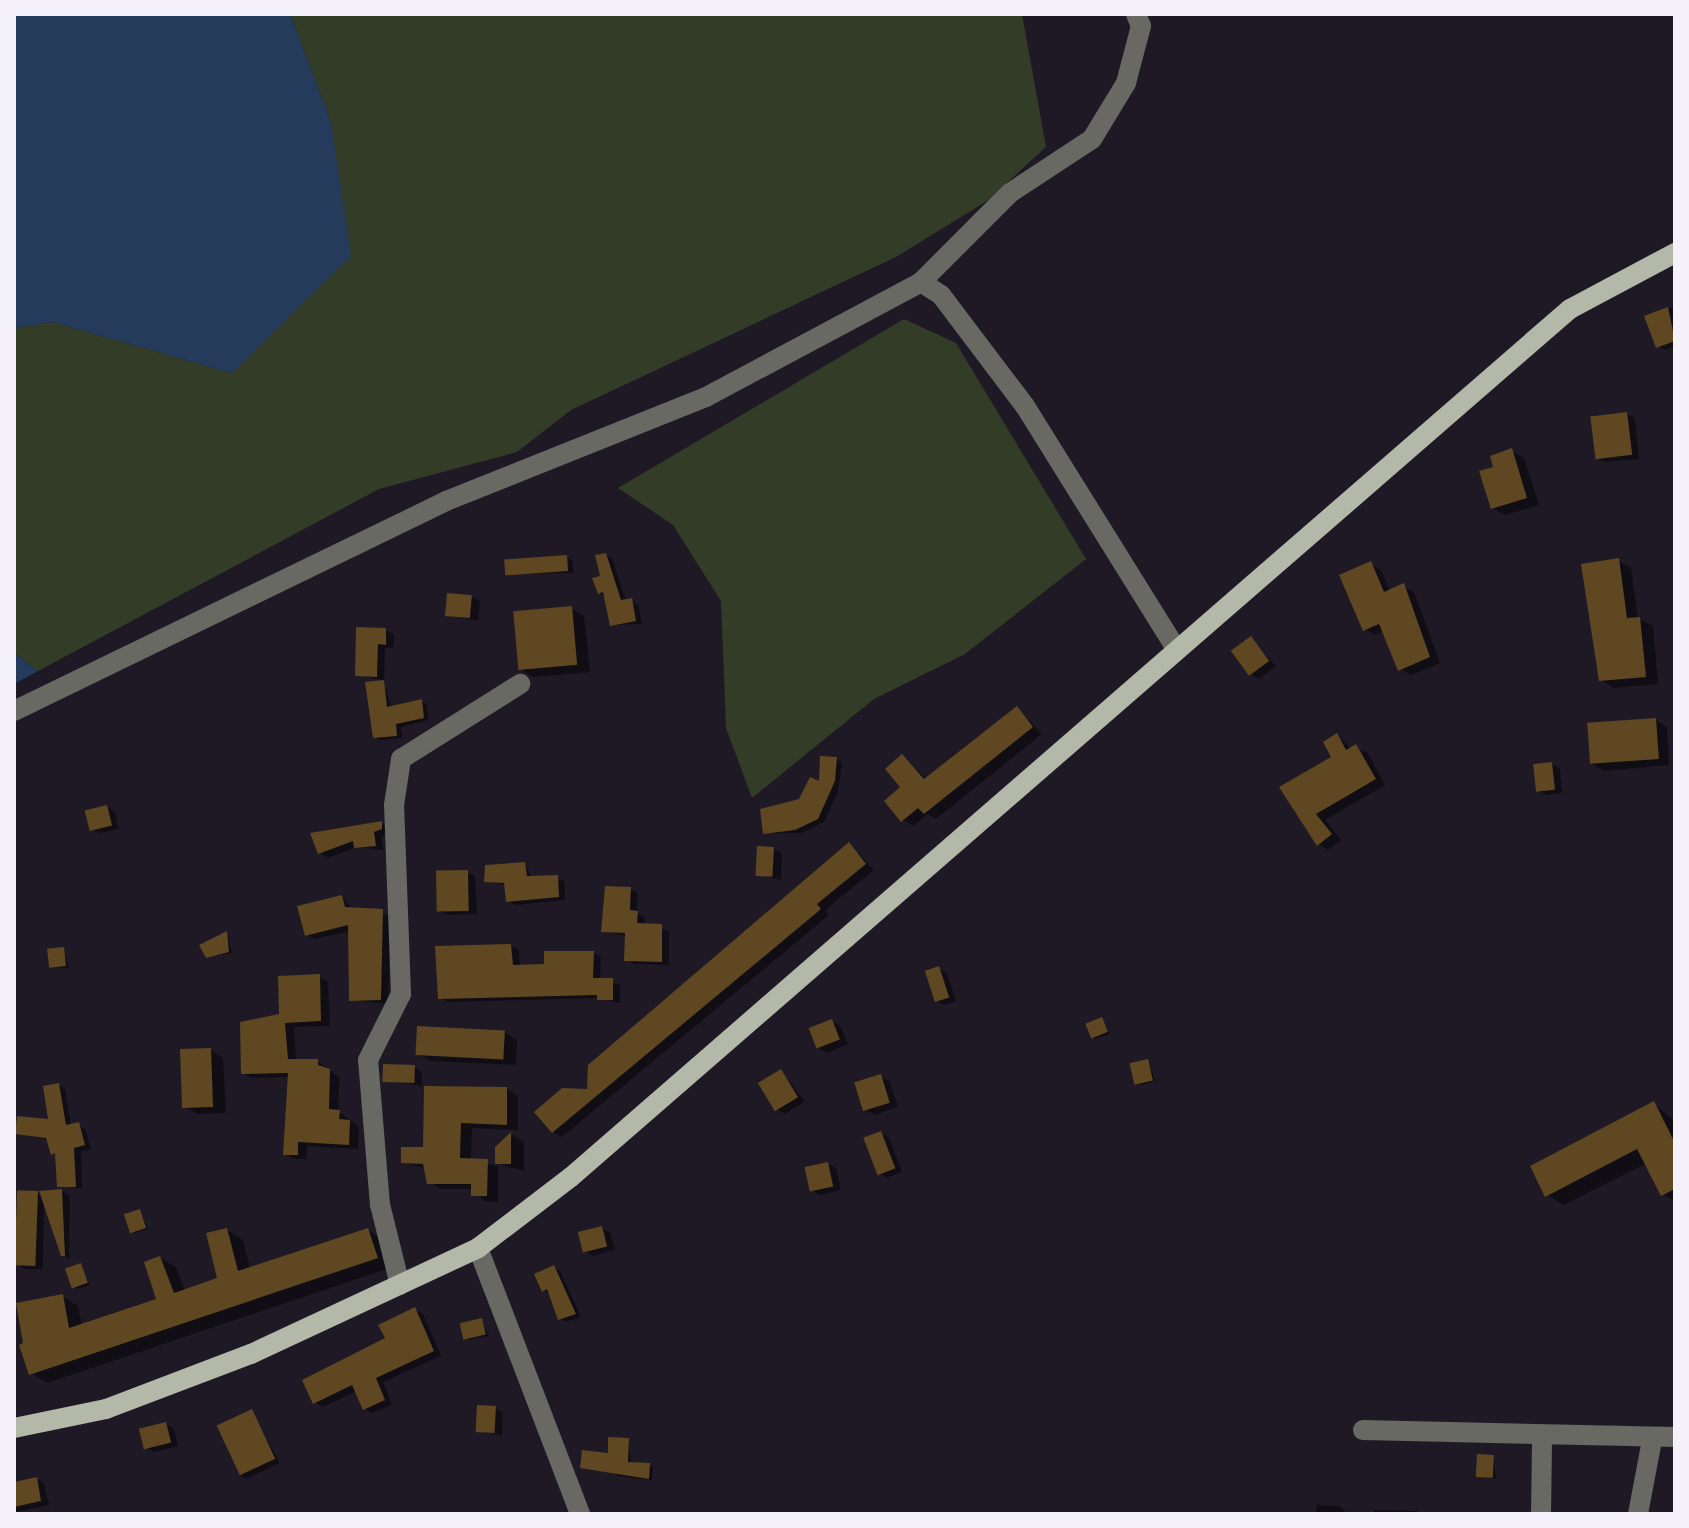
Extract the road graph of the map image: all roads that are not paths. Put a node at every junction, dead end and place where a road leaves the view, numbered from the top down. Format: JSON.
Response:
{"nodes":[{"id":1,"x":1136,"y":14,"type":"edge"},
{"id":2,"x":1675,"y":253,"type":"edge"},
{"id":3,"x":921,"y":282,"type":"junction"},
{"id":4,"x":1176,"y":649,"type":"junction"},
{"id":5,"x":520,"y":684,"type":"dead end"},
{"id":6,"x":14,"y":711,"type":"edge"},
{"id":7,"x":478,"y":1248,"type":"junction"},
{"id":8,"x":400,"y":1285,"type":"junction"},
{"id":9,"x":14,"y":1428,"type":"edge"},
{"id":10,"x":1363,"y":1430,"type":"dead end"},
{"id":11,"x":1675,"y":1437,"type":"edge"},
{"id":12,"x":1542,"y":1438,"type":"junction"},
{"id":13,"x":1652,"y":1440,"type":"junction"},
{"id":14,"x":580,"y":1514,"type":"edge"},
{"id":15,"x":1541,"y":1514,"type":"edge"},
{"id":16,"x":1638,"y":1514,"type":"edge"}],
"edges":[{"from":1,"to":3,"type":"street"},
{"from":2,"to":4,"type":"main road"},
{"from":3,"to":4,"type":"street"},
{"from":3,"to":6,"type":"street"},
{"from":4,"to":7,"type":"main road"},
{"from":5,"to":8,"type":"street"},
{"from":7,"to":8,"type":"main road"},
{"from":7,"to":14,"type":"street"},
{"from":8,"to":9,"type":"main road"},
{"from":10,"to":12,"type":"street"},
{"from":11,"to":13,"type":"street"},
{"from":12,"to":13,"type":"street"},
{"from":12,"to":15,"type":"street"},
{"from":13,"to":16,"type":"street"}]}
